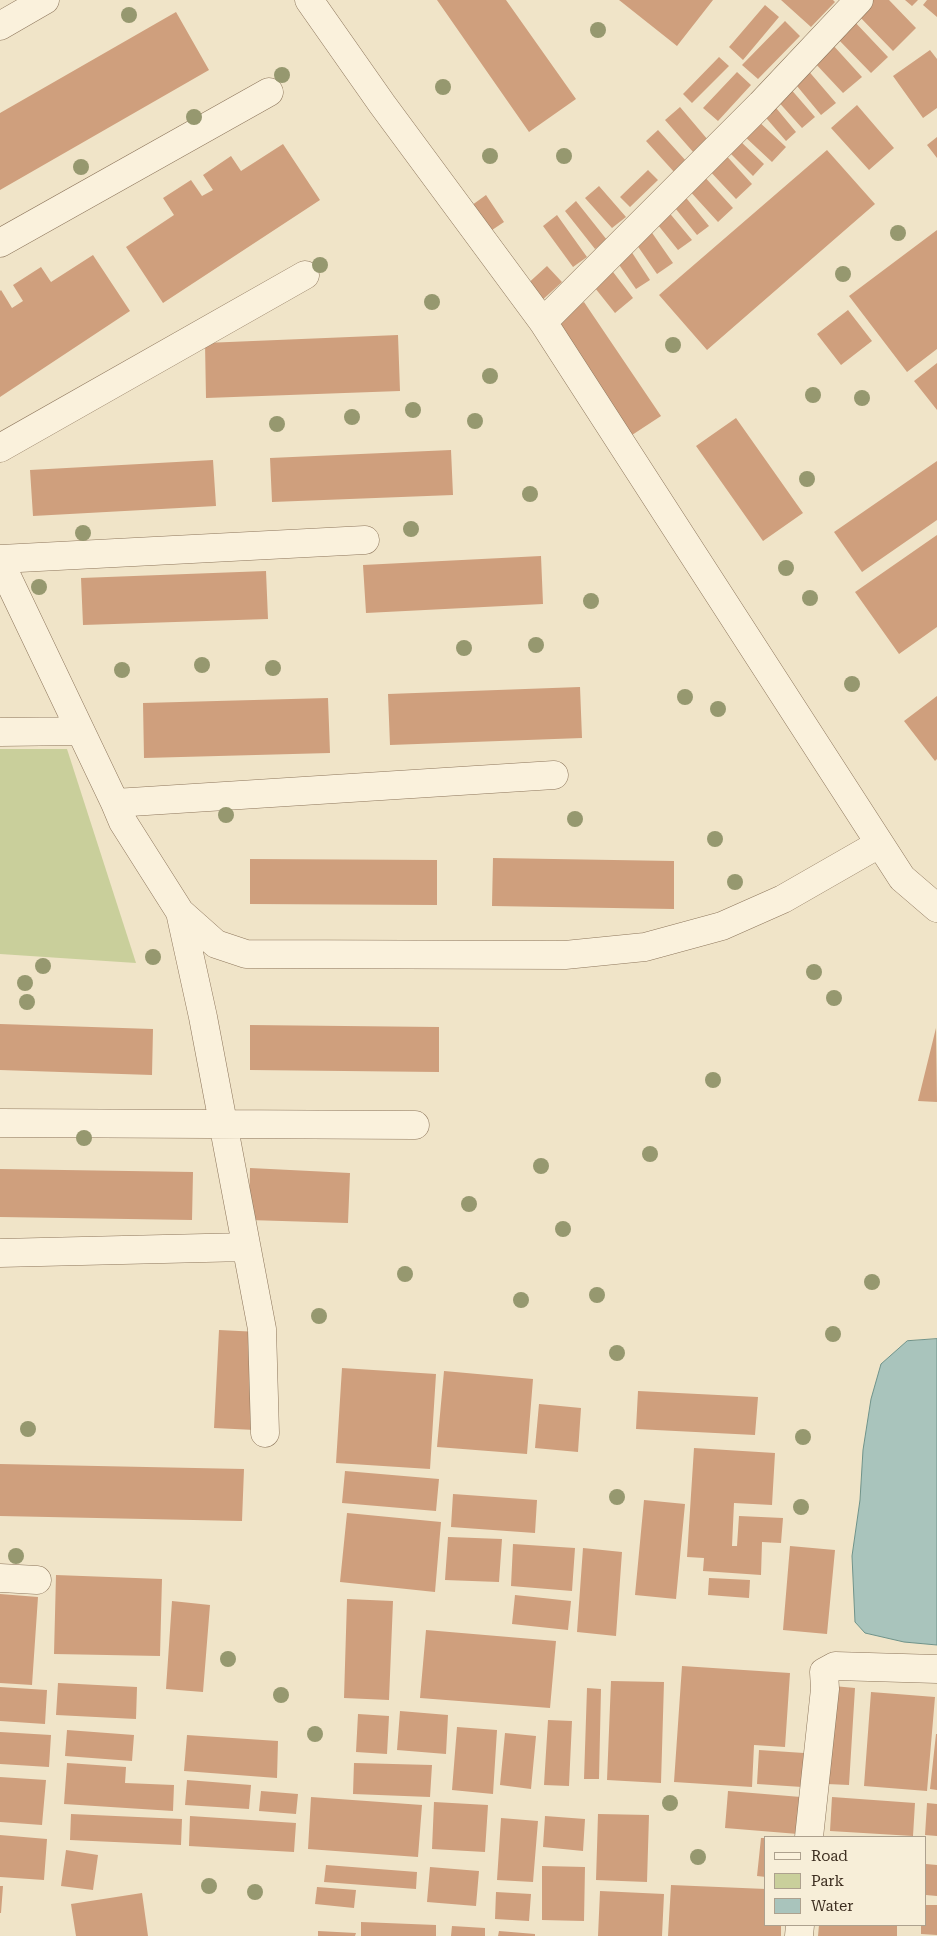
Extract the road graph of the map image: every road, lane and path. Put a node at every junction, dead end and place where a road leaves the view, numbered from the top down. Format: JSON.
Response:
{"nodes":[{"id":1,"x":45,"y":0,"type":"edge"},
{"id":2,"x":309,"y":0,"type":"edge"},
{"id":3,"x":859,"y":0,"type":"edge"},
{"id":4,"x":0,"y":26,"type":"edge"},
{"id":5,"x":269,"y":92,"type":"dead end"},
{"id":6,"x":0,"y":243,"type":"edge"},
{"id":7,"x":305,"y":275,"type":"dead end"},
{"id":8,"x":543,"y":322,"type":"junction"},
{"id":9,"x":0,"y":448,"type":"edge"},
{"id":10,"x":365,"y":540,"type":"dead end"},
{"id":11,"x":0,"y":560,"type":"edge"},
{"id":12,"x":80,"y":731,"type":"junction"},
{"id":13,"x":0,"y":732,"type":"edge"},
{"id":14,"x":554,"y":775,"type":"dead end"},
{"id":15,"x":115,"y":803,"type":"junction"},
{"id":16,"x":879,"y":844,"type":"junction"},
{"id":17,"x":937,"y":908,"type":"edge"},
{"id":18,"x":180,"y":912,"type":"junction"},
{"id":19,"x":0,"y":1123,"type":"edge"},
{"id":20,"x":222,"y":1124,"type":"junction"},
{"id":21,"x":415,"y":1125,"type":"dead end"},
{"id":22,"x":246,"y":1247,"type":"junction"},
{"id":23,"x":0,"y":1253,"type":"edge"},
{"id":24,"x":265,"y":1433,"type":"dead end"},
{"id":25,"x":0,"y":1578,"type":"edge"},
{"id":26,"x":37,"y":1580,"type":"dead end"},
{"id":27,"x":937,"y":1669,"type":"edge"},
{"id":28,"x":809,"y":1836,"type":"edge"}],
"edges":[{"from":1,"to":4,"type":"street"},
{"from":2,"to":8,"type":"street"},
{"from":3,"to":8,"type":"street"},
{"from":5,"to":6,"type":"street"},
{"from":7,"to":9,"type":"street"},
{"from":8,"to":16,"type":"street"},
{"from":10,"to":11,"type":"street"},
{"from":11,"to":12,"type":"street"},
{"from":12,"to":13,"type":"street"},
{"from":12,"to":15,"type":"street"},
{"from":14,"to":15,"type":"street"},
{"from":15,"to":18,"type":"street"},
{"from":16,"to":17,"type":"street"},
{"from":16,"to":18,"type":"street"},
{"from":18,"to":20,"type":"street"},
{"from":19,"to":20,"type":"street"},
{"from":20,"to":21,"type":"street"},
{"from":20,"to":22,"type":"street"},
{"from":22,"to":23,"type":"street"},
{"from":22,"to":24,"type":"street"},
{"from":25,"to":26,"type":"street"},
{"from":27,"to":28,"type":"street"}]}
